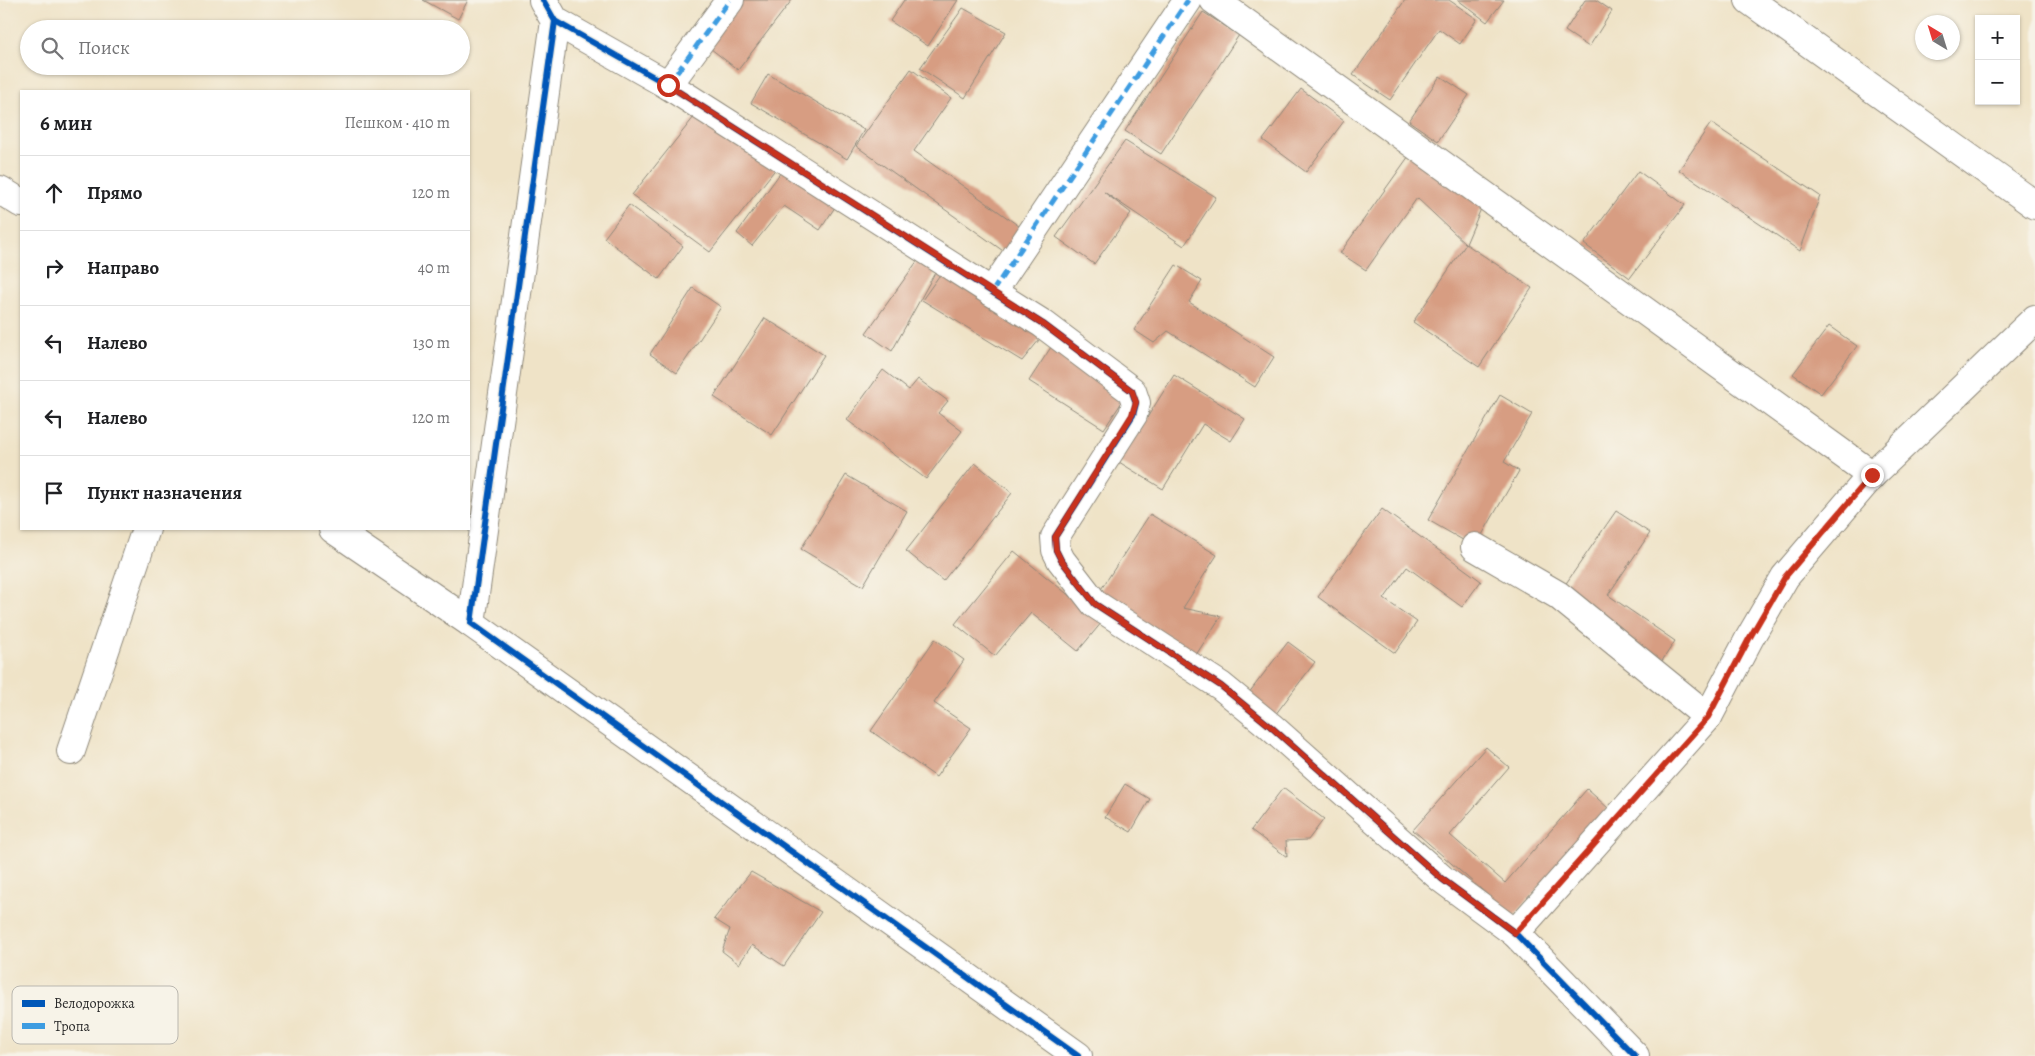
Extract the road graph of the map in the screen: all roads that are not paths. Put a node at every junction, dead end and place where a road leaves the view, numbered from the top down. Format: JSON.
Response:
{"nodes":[{"id":1,"x":730,"y":0,"type":"edge"},
{"id":2,"x":1188,"y":0,"type":"edge"},
{"id":3,"x":1214,"y":0,"type":"edge"},
{"id":4,"x":1749,"y":0,"type":"edge"},
{"id":5,"x":549,"y":11,"type":"edge"},
{"id":6,"x":668,"y":85,"type":"junction"},
{"id":7,"x":0,"y":190,"type":"edge"},
{"id":8,"x":20,"y":202,"type":"edge"},
{"id":9,"x":2035,"y":205,"type":"edge"},
{"id":10,"x":992,"y":292,"type":"junction"},
{"id":11,"x":2035,"y":319,"type":"edge"},
{"id":12,"x":1872,"y":475,"type":"junction"},
{"id":13,"x":146,"y":530,"type":"edge"},
{"id":14,"x":334,"y":530,"type":"edge"},
{"id":15,"x":1475,"y":547,"type":"dead end"},
{"id":16,"x":471,"y":624,"type":"junction"},
{"id":17,"x":1708,"y":717,"type":"junction"},
{"id":18,"x":71,"y":751,"type":"dead end"},
{"id":19,"x":1515,"y":933,"type":"junction"},
{"id":20,"x":1078,"y":1056,"type":"edge"},
{"id":21,"x":1635,"y":1056,"type":"edge"}],
"edges":[{"from":1,"to":6,"type":"street"},
{"from":2,"to":10,"type":"street"},
{"from":3,"to":12,"type":"street"},
{"from":4,"to":9,"type":"street"},
{"from":5,"to":6,"type":"street"},
{"from":5,"to":16,"type":"street"},
{"from":6,"to":10,"type":"street"},
{"from":7,"to":8,"type":"street"},
{"from":10,"to":19,"type":"street"},
{"from":11,"to":12,"type":"street"},
{"from":12,"to":17,"type":"street"},
{"from":13,"to":18,"type":"street"},
{"from":14,"to":16,"type":"street"},
{"from":15,"to":17,"type":"street"},
{"from":16,"to":20,"type":"street"},
{"from":17,"to":19,"type":"street"},
{"from":19,"to":21,"type":"street"}]}
